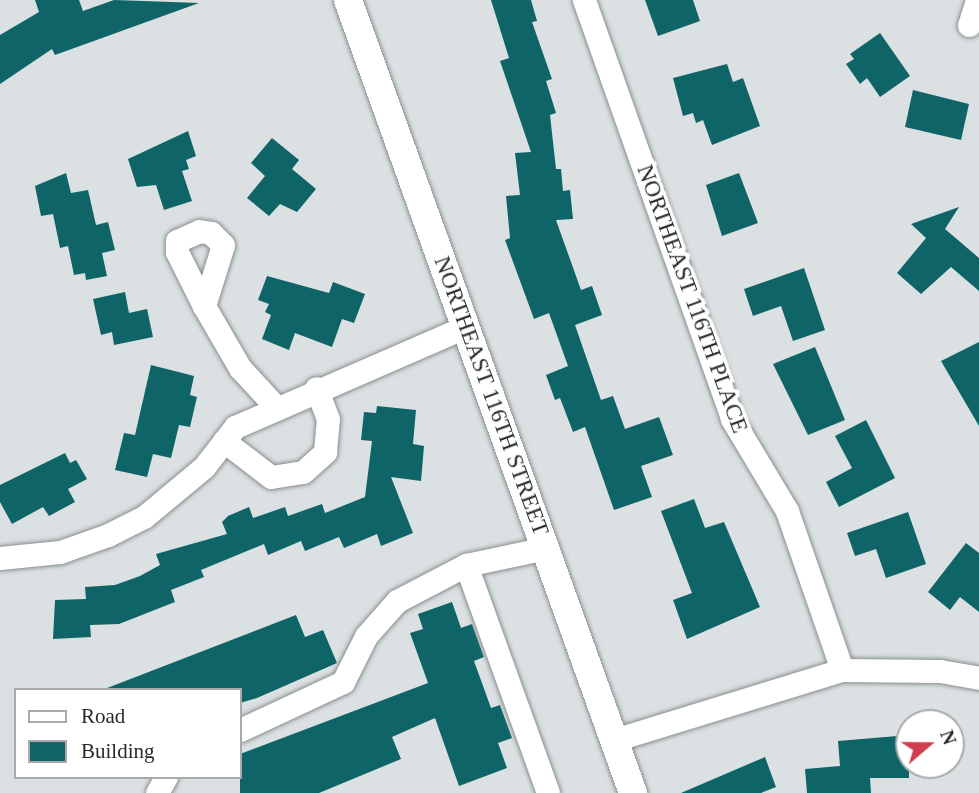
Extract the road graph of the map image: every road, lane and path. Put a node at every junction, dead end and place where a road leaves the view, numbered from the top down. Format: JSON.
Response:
{"nodes":[{"id":1,"x":348,"y":0,"type":"edge"},
{"id":2,"x":584,"y":0,"type":"edge"},
{"id":3,"x":977,"y":0,"type":"edge"},
{"id":4,"x":969,"y":25,"type":"dead end"},
{"id":5,"x":204,"y":306,"type":"dead end"},
{"id":6,"x":465,"y":327,"type":"junction"},
{"id":7,"x":316,"y":388,"type":"junction"},
{"id":8,"x":275,"y":406,"type":"junction"},
{"id":9,"x":223,"y":441,"type":"junction"},
{"id":10,"x":546,"y":548,"type":"junction"},
{"id":11,"x":0,"y":558,"type":"edge"},
{"id":12,"x":466,"y":565,"type":"junction"},
{"id":13,"x":842,"y":670,"type":"junction"},
{"id":14,"x":979,"y":678,"type":"edge"},
{"id":15,"x":242,"y":729,"type":"edge"},
{"id":16,"x":614,"y":740,"type":"junction"},
{"id":17,"x":548,"y":793,"type":"edge"},
{"id":18,"x":633,"y":793,"type":"edge"}],
"edges":[{"from":1,"to":6,"type":"street","name":"NORTHEAST 116TH STREET"},
{"from":2,"to":13,"type":"street","name":"NORTHEAST 116TH PLACE"},
{"from":3,"to":4,"type":"street"},
{"from":5,"to":8,"type":"street"},
{"from":6,"to":7,"type":"street"},
{"from":6,"to":10,"type":"street","name":"NORTHEAST 116TH STREET"},
{"from":7,"to":8,"type":"street"},
{"from":7,"to":9,"type":"street"},
{"from":8,"to":9,"type":"street"},
{"from":9,"to":11,"type":"street"},
{"from":10,"to":12,"type":"street"},
{"from":10,"to":16,"type":"street","name":"NORTHEAST 116TH STREET"},
{"from":12,"to":15,"type":"street"},
{"from":12,"to":17,"type":"street"},
{"from":13,"to":14,"type":"street"},
{"from":13,"to":16,"type":"street"},
{"from":16,"to":18,"type":"street","name":"NORTHEAST 116TH STREET"}]}
